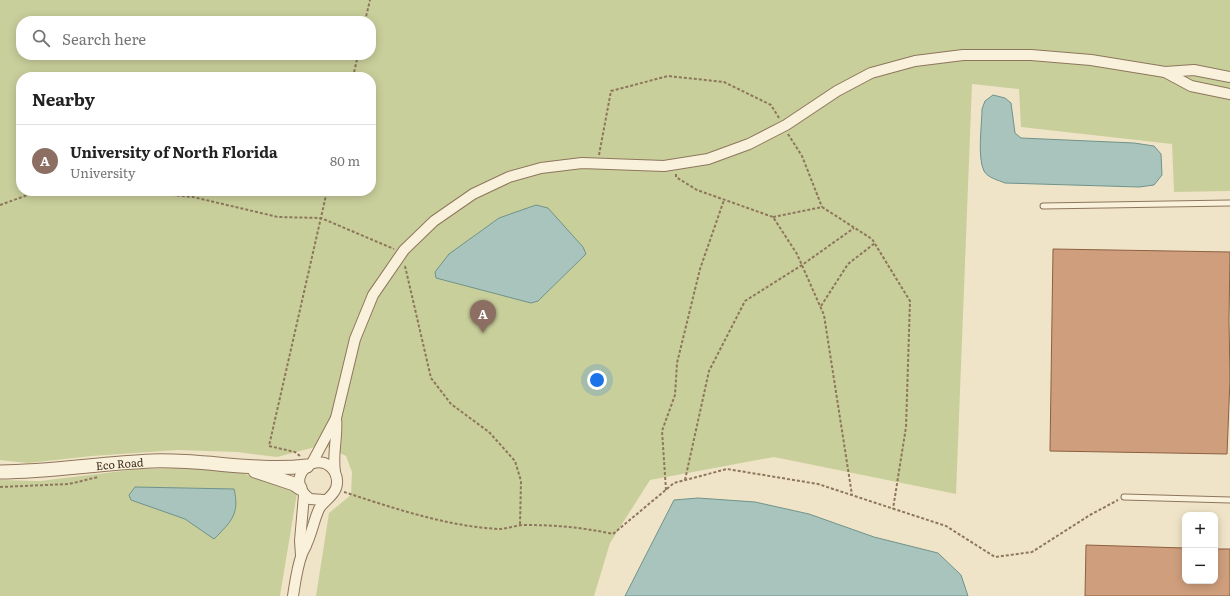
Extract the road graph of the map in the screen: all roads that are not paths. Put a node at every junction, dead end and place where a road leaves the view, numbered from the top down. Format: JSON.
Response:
{"nodes":[{"id":1,"x":1165,"y":72,"type":"junction"},
{"id":2,"x":1230,"y":76,"type":"edge"},
{"id":3,"x":1230,"y":94,"type":"edge"},
{"id":4,"x":1230,"y":203,"type":"edge"},
{"id":5,"x":1042,"y":206,"type":"dead end"},
{"id":6,"x":336,"y":418,"type":"junction"},
{"id":7,"x":310,"y":464,"type":"junction"},
{"id":8,"x":240,"y":466,"type":"junction"},
{"id":9,"x":0,"y":472,"type":"edge"},
{"id":10,"x":335,"y":472,"type":"junction"},
{"id":11,"x":302,"y":492,"type":"junction"},
{"id":12,"x":1124,"y":496,"type":"road end"},
{"id":13,"x":324,"y":500,"type":"junction"},
{"id":14,"x":1230,"y":500,"type":"edge"},
{"id":15,"x":301,"y":555,"type":"junction"},
{"id":16,"x":292,"y":596,"type":"edge"}],
"edges":[{"from":1,"to":2,"type":"street"},
{"from":1,"to":3,"type":"street"},
{"from":1,"to":6,"type":"street"},
{"from":4,"to":5,"type":"lane"},
{"from":6,"to":7,"type":"street"},
{"from":6,"to":10,"type":"street"},
{"from":7,"to":8,"type":"street","name":"Eco Road"},
{"from":7,"to":10,"type":"street"},
{"from":7,"to":11,"type":"street"},
{"from":8,"to":9,"type":"street","name":"Eco Road"},
{"from":8,"to":11,"type":"street","name":"Eco Road"},
{"from":10,"to":13,"type":"street"},
{"from":11,"to":13,"type":"street"},
{"from":11,"to":15,"type":"street"},
{"from":12,"to":14,"type":"lane"},
{"from":13,"to":15,"type":"street"},
{"from":15,"to":16,"type":"street"}]}
